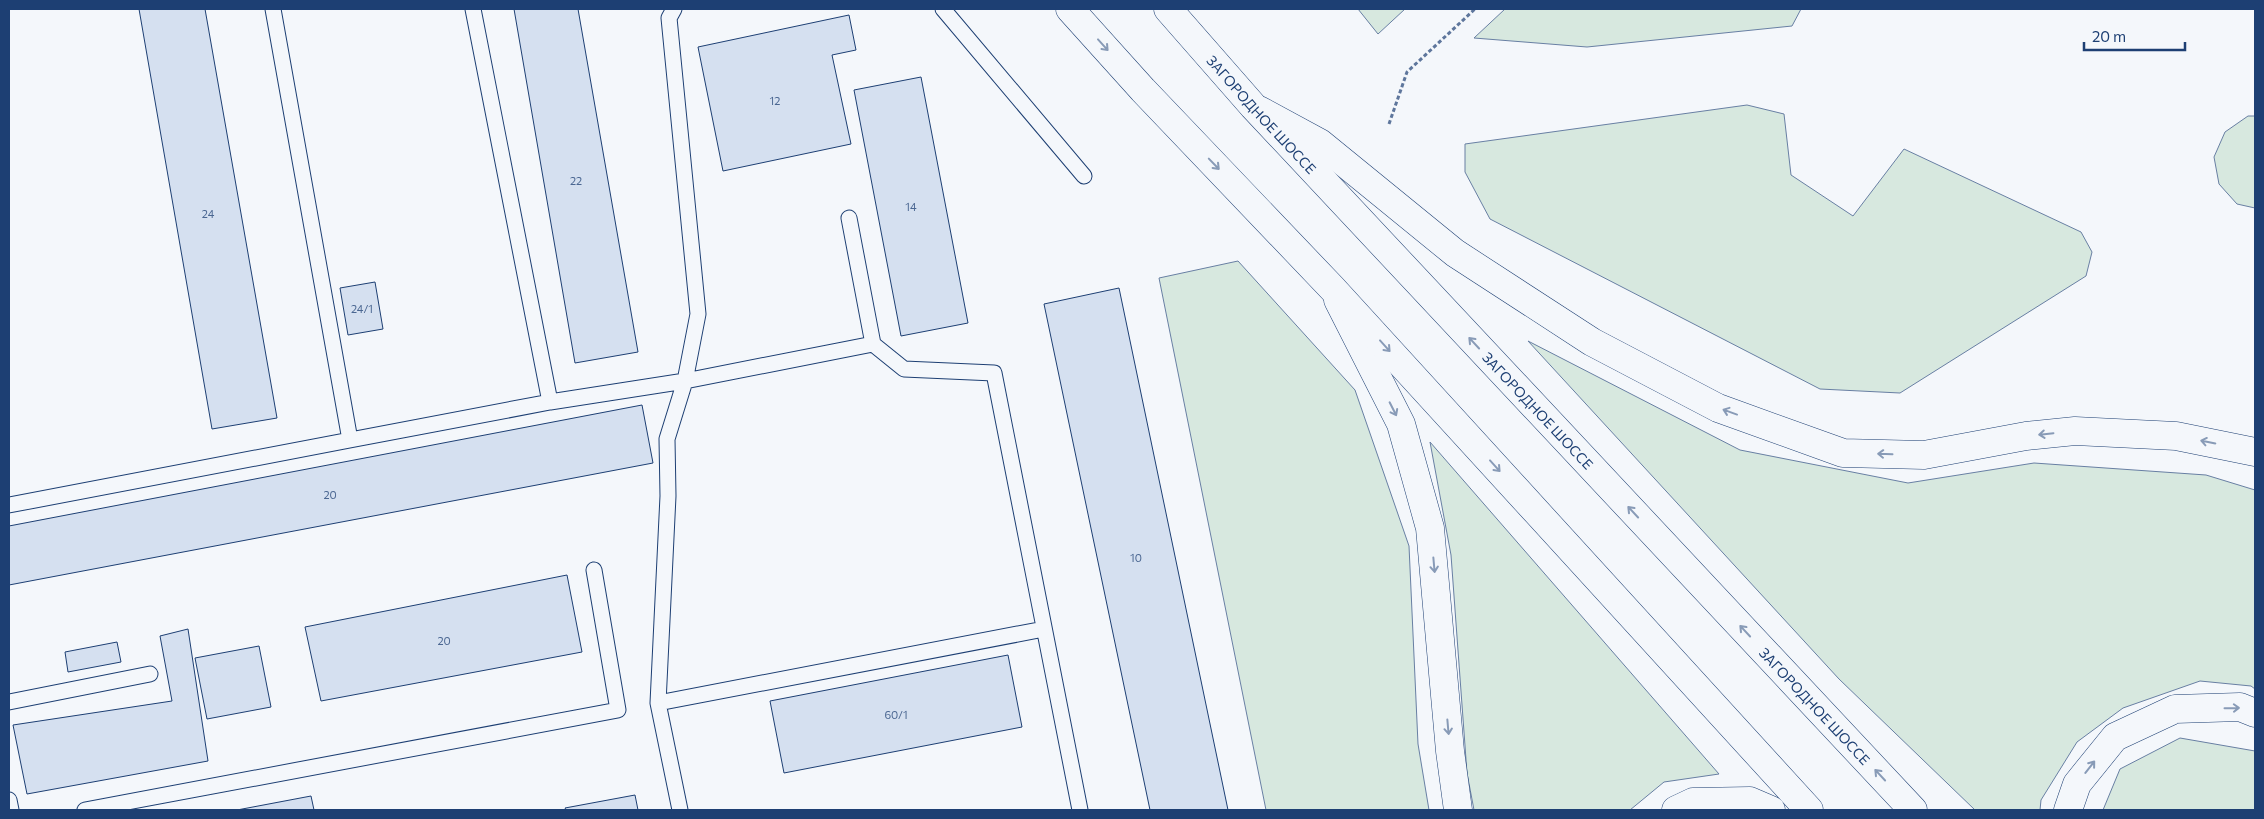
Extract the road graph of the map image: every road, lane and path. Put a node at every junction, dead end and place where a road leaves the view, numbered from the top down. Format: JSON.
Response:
{"nodes":[{"id":1,"x":273,"y":9,"type":"edge"},
{"id":2,"x":473,"y":9,"type":"edge"},
{"id":3,"x":674,"y":9,"type":"edge"},
{"id":4,"x":943,"y":9,"type":"edge"},
{"id":5,"x":1070,"y":9,"type":"edge"},
{"id":6,"x":1168,"y":9,"type":"edge"},
{"id":7,"x":1475,"y":9,"type":"edge"},
{"id":8,"x":1253,"y":106,"type":"junction"},
{"id":9,"x":1389,"y":124,"type":"dead end"},
{"id":10,"x":1084,"y":176,"type":"dead end"},
{"id":11,"x":850,"y":218,"type":"dead end"},
{"id":12,"x":1332,"y":288,"type":"junction"},
{"id":13,"x":873,"y":344,"type":"junction"},
{"id":14,"x":685,"y":381,"type":"junction"},
{"id":15,"x":550,"y":402,"type":"junction"},
{"id":16,"x":350,"y":440,"type":"junction"},
{"id":17,"x":2255,"y":452,"type":"edge"},
{"id":18,"x":9,"y":505,"type":"edge"},
{"id":19,"x":594,"y":570,"type":"dead end"},
{"id":20,"x":1044,"y":629,"type":"junction"},
{"id":21,"x":150,"y":674,"type":"dead end"},
{"id":22,"x":9,"y":702,"type":"edge"},
{"id":23,"x":658,"y":703,"type":"junction"},
{"id":24,"x":2255,"y":714,"type":"edge"},
{"id":25,"x":9,"y":800,"type":"edge"},
{"id":26,"x":11,"y":810,"type":"edge"},
{"id":27,"x":85,"y":810,"type":"edge"},
{"id":28,"x":680,"y":810,"type":"edge"},
{"id":29,"x":1080,"y":810,"type":"edge"},
{"id":30,"x":1458,"y":810,"type":"edge"},
{"id":31,"x":1676,"y":810,"type":"edge"},
{"id":32,"x":1771,"y":810,"type":"edge"},
{"id":33,"x":1809,"y":810,"type":"edge"},
{"id":34,"x":1913,"y":810,"type":"edge"},
{"id":35,"x":2068,"y":810,"type":"edge"}],
"edges":[{"from":1,"to":16,"type":"lane"},
{"from":2,"to":15,"type":"lane"},
{"from":3,"to":14,"type":"lane"},
{"from":4,"to":10,"type":"lane"},
{"from":5,"to":12,"type":"main road","one_way":true},
{"from":6,"to":8,"type":"main road","name":"ЗАГОРОДНОЕ ШОССЕ"},
{"from":7,"to":9,"type":"path"},
{"from":17,"to":8,"type":"main road","one_way":true},
{"from":34,"to":8,"type":"main road","name":"ЗАГОРОДНОЕ ШОССЕ","one_way":true},
{"from":11,"to":13,"type":"lane"},
{"from":12,"to":30,"type":"main road","one_way":true},
{"from":12,"to":33,"type":"main road","one_way":true},
{"from":13,"to":14,"type":"lane"},
{"from":13,"to":20,"type":"lane"},
{"from":14,"to":15,"type":"lane"},
{"from":14,"to":23,"type":"lane"},
{"from":15,"to":16,"type":"lane"},
{"from":16,"to":18,"type":"lane"},
{"from":19,"to":27,"type":"lane"},
{"from":20,"to":23,"type":"lane"},
{"from":20,"to":29,"type":"lane"},
{"from":21,"to":22,"type":"lane"},
{"from":23,"to":28,"type":"lane"},
{"from":35,"to":24,"type":"main road","one_way":true},
{"from":25,"to":26,"type":"lane"},
{"from":31,"to":32,"type":"main road"}]}
